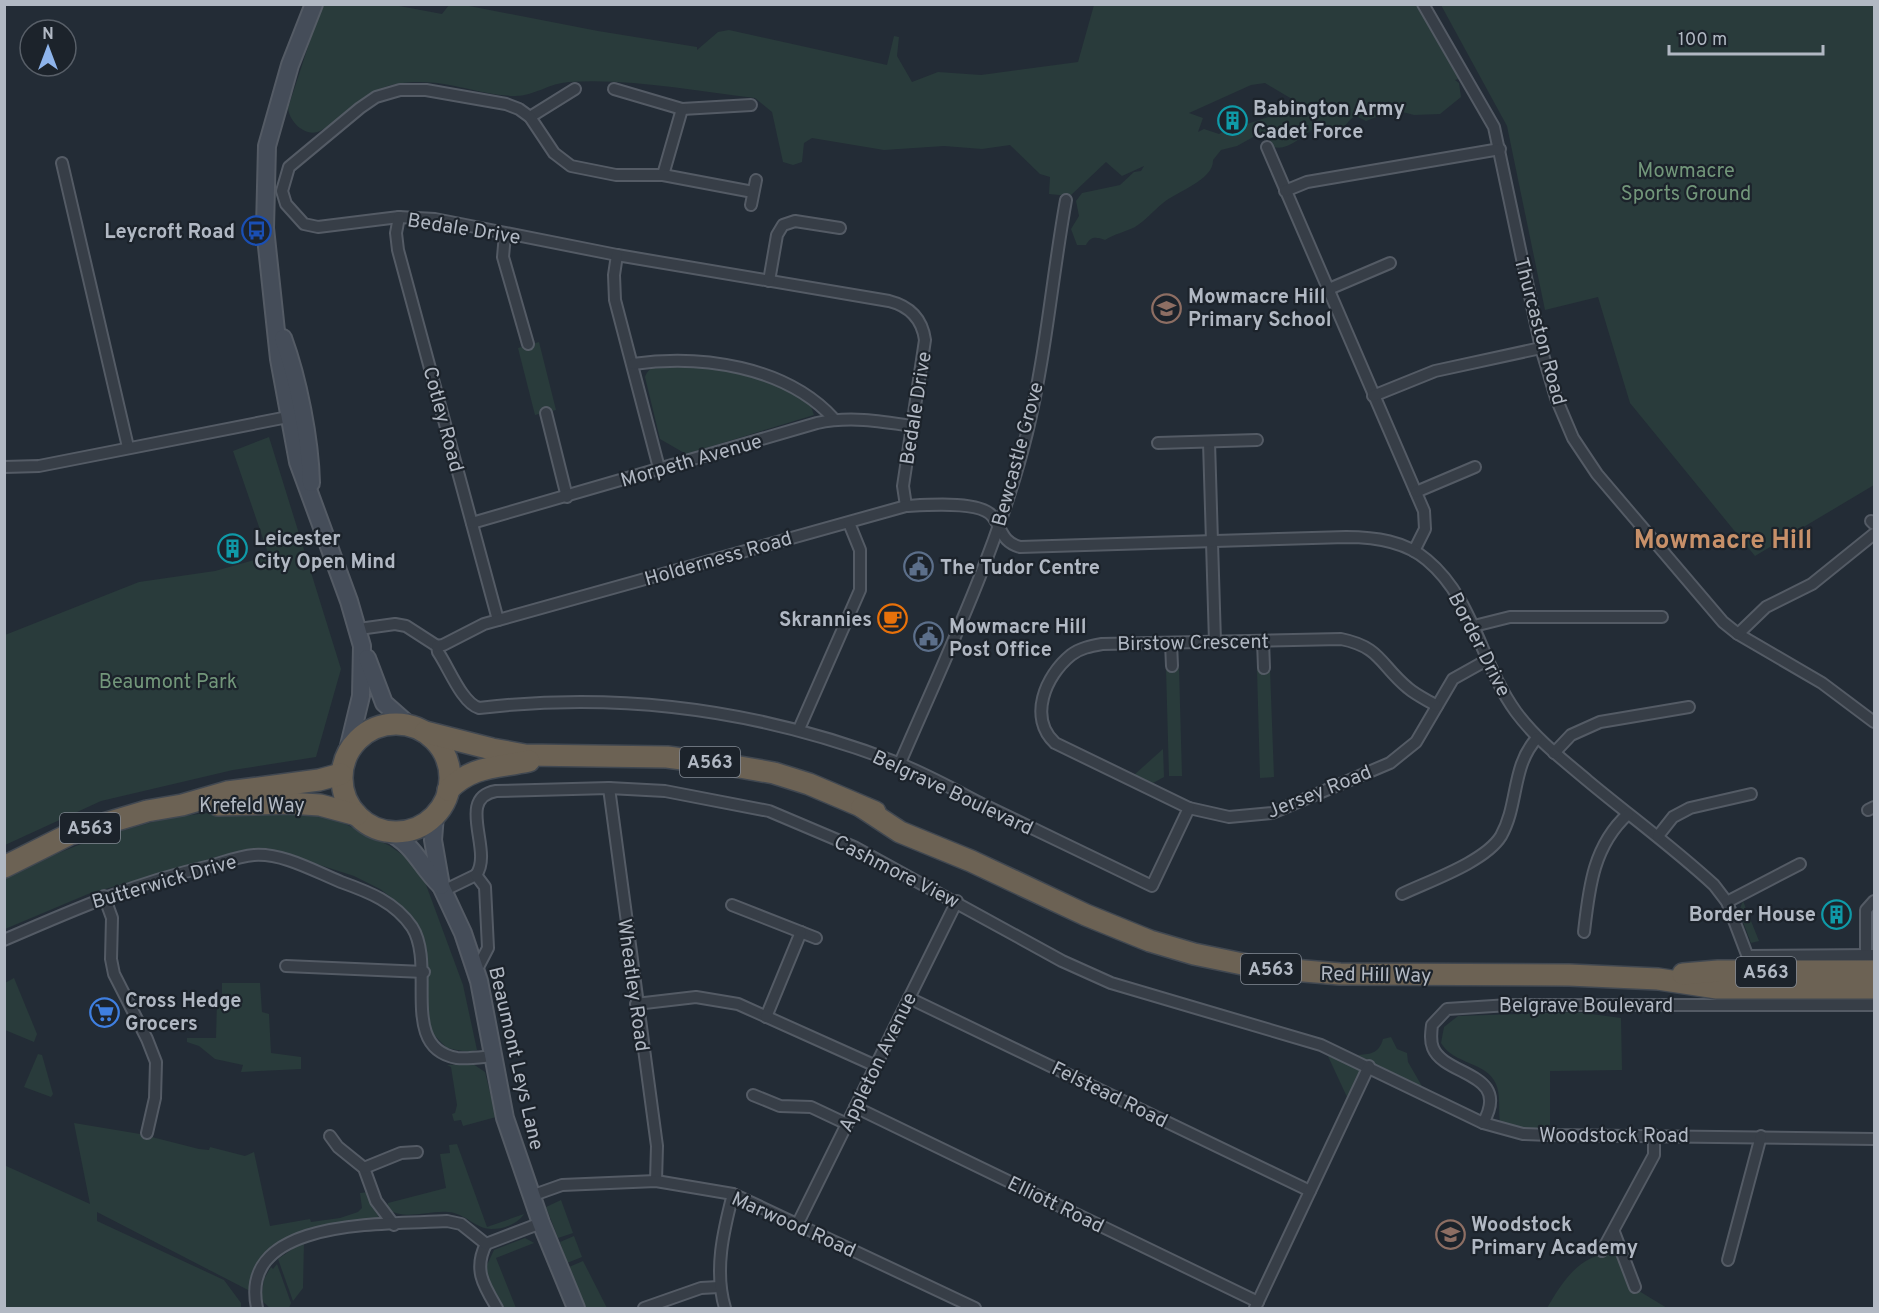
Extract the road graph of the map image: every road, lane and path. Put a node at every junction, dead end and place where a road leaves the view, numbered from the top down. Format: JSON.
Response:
{"nodes":[{"id":1,"x":314,"y":4,"type":"edge"},
{"id":2,"x":1423,"y":4,"type":"edge"},
{"id":3,"x":575,"y":89,"type":"dead end"},
{"id":4,"x":614,"y":89,"type":"dead end"},
{"id":5,"x":751,"y":105,"type":"dead end"},
{"id":6,"x":682,"y":109,"type":"junction"},
{"id":7,"x":530,"y":117,"type":"junction"},
{"id":8,"x":1267,"y":147,"type":"dead end"},
{"id":9,"x":1500,"y":149,"type":"junction"},
{"id":10,"x":62,"y":163,"type":"dead end"},
{"id":11,"x":663,"y":175,"type":"junction"},
{"id":12,"x":756,"y":180,"type":"dead end"},
{"id":13,"x":1285,"y":191,"type":"junction"},
{"id":14,"x":753,"y":192,"type":"junction"},
{"id":15,"x":1066,"y":200,"type":"dead end"},
{"id":16,"x":751,"y":205,"type":"dead end"},
{"id":17,"x":399,"y":217,"type":"junction"},
{"id":18,"x":840,"y":228,"type":"dead end"},
{"id":19,"x":505,"y":234,"type":"junction"},
{"id":20,"x":617,"y":255,"type":"junction"},
{"id":21,"x":1390,"y":263,"type":"dead end"},
{"id":22,"x":769,"y":281,"type":"junction"},
{"id":23,"x":1329,"y":289,"type":"junction"},
{"id":24,"x":528,"y":344,"type":"dead end"},
{"id":25,"x":1541,"y":348,"type":"junction"},
{"id":26,"x":633,"y":364,"type":"junction"},
{"id":27,"x":1373,"y":396,"type":"junction"},
{"id":28,"x":546,"y":413,"type":"dead end"},
{"id":29,"x":295,"y":416,"type":"junction"},
{"id":30,"x":834,"y":419,"type":"junction"},
{"id":31,"x":912,"y":426,"type":"junction"},
{"id":32,"x":1257,"y":440,"type":"dead end"},
{"id":33,"x":1209,"y":441,"type":"junction"},
{"id":34,"x":1158,"y":443,"type":"dead end"},
{"id":35,"x":128,"y":447,"type":"junction"},
{"id":36,"x":4,"y":467,"type":"edge"},
{"id":37,"x":1475,"y":467,"type":"dead end"},
{"id":38,"x":659,"y":468,"type":"junction"},
{"id":39,"x":1416,"y":492,"type":"junction"},
{"id":40,"x":567,"y":497,"type":"junction"},
{"id":41,"x":906,"y":506,"type":"junction"},
{"id":42,"x":472,"y":523,"type":"junction"},
{"id":43,"x":849,"y":523,"type":"junction"},
{"id":44,"x":998,"y":527,"type":"junction"},
{"id":45,"x":1875,"y":534,"type":"edge"},
{"id":46,"x":1212,"y":542,"type":"junction"},
{"id":47,"x":1414,"y":550,"type":"junction"},
{"id":48,"x":1662,"y":617,"type":"dead end"},
{"id":49,"x":498,"y":620,"type":"junction"},
{"id":50,"x":1474,"y":626,"type":"junction"},
{"id":51,"x":359,"y":629,"type":"junction"},
{"id":52,"x":1738,"y":634,"type":"junction"},
{"id":53,"x":1263,"y":641,"type":"junction"},
{"id":54,"x":1215,"y":642,"type":"junction"},
{"id":55,"x":1171,"y":643,"type":"junction"},
{"id":56,"x":437,"y":645,"type":"junction"},
{"id":57,"x":362,"y":646,"type":"junction"},
{"id":58,"x":1487,"y":660,"type":"junction"},
{"id":59,"x":1172,"y":666,"type":"dead end"},
{"id":60,"x":1264,"y":668,"type":"dead end"},
{"id":61,"x":1677,"y":697,"type":"dead end"},
{"id":62,"x":1437,"y":706,"type":"junction"},
{"id":63,"x":1875,"y":722,"type":"edge"},
{"id":64,"x":418,"y":729,"type":"junction"},
{"id":65,"x":799,"y":729,"type":"junction"},
{"id":66,"x":1538,"y":738,"type":"junction"},
{"id":67,"x":1554,"y":753,"type":"junction"},
{"id":68,"x":550,"y":757,"type":"junction"},
{"id":69,"x":900,"y":763,"type":"junction"},
{"id":70,"x":344,"y":764,"type":"junction"},
{"id":71,"x":609,"y":788,"type":"junction"},
{"id":72,"x":448,"y":790,"type":"junction"},
{"id":73,"x":1751,"y":794,"type":"dead end"},
{"id":74,"x":182,"y":805,"type":"junction"},
{"id":75,"x":1190,"y":808,"type":"junction"},
{"id":76,"x":1628,"y":814,"type":"junction"},
{"id":77,"x":357,"y":815,"type":"junction"},
{"id":78,"x":435,"y":815,"type":"junction"},
{"id":79,"x":387,"y":831,"type":"junction"},
{"id":80,"x":1658,"y":836,"type":"junction"},
{"id":81,"x":1800,"y":864,"type":"dead end"},
{"id":82,"x":4,"y":867,"type":"edge"},
{"id":83,"x":476,"y":875,"type":"junction"},
{"id":84,"x":442,"y":889,"type":"junction"},
{"id":85,"x":1402,"y":894,"type":"dead end"},
{"id":86,"x":104,"y":896,"type":"junction"},
{"id":87,"x":957,"y":901,"type":"junction"},
{"id":88,"x":1875,"y":901,"type":"edge"},
{"id":89,"x":1727,"y":902,"type":"junction"},
{"id":90,"x":732,"y":905,"type":"dead end"},
{"id":91,"x":801,"y":932,"type":"junction"},
{"id":92,"x":1584,"y":932,"type":"dead end"},
{"id":93,"x":816,"y":938,"type":"dead end"},
{"id":94,"x":4,"y":940,"type":"edge"},
{"id":95,"x":1872,"y":961,"type":"edge"},
{"id":96,"x":286,"y":966,"type":"dead end"},
{"id":97,"x":476,"y":971,"type":"junction"},
{"id":98,"x":424,"y":972,"type":"junction"},
{"id":99,"x":1754,"y":972,"type":"junction"},
{"id":100,"x":1875,"y":988,"type":"edge"},
{"id":101,"x":909,"y":998,"type":"junction"},
{"id":102,"x":636,"y":1004,"type":"junction"},
{"id":103,"x":1875,"y":1005,"type":"edge"},
{"id":104,"x":766,"y":1017,"type":"junction"},
{"id":105,"x":493,"y":1056,"type":"junction"},
{"id":106,"x":876,"y":1066,"type":"junction"},
{"id":107,"x":1369,"y":1066,"type":"junction"},
{"id":108,"x":753,"y":1095,"type":"dead end"},
{"id":109,"x":855,"y":1107,"type":"junction"},
{"id":110,"x":1483,"y":1123,"type":"junction"},
{"id":111,"x":847,"y":1124,"type":"junction"},
{"id":112,"x":147,"y":1133,"type":"dead end"},
{"id":113,"x":330,"y":1136,"type":"dead end"},
{"id":114,"x":1654,"y":1136,"type":"junction"},
{"id":115,"x":1761,"y":1136,"type":"junction"},
{"id":116,"x":1875,"y":1139,"type":"edge"},
{"id":117,"x":417,"y":1152,"type":"dead end"},
{"id":118,"x":364,"y":1168,"type":"junction"},
{"id":119,"x":656,"y":1181,"type":"junction"},
{"id":120,"x":1310,"y":1191,"type":"junction"},
{"id":121,"x":733,"y":1194,"type":"junction"},
{"id":122,"x":531,"y":1196,"type":"junction"},
{"id":123,"x":541,"y":1223,"type":"junction"},
{"id":124,"x":798,"y":1223,"type":"junction"},
{"id":125,"x":394,"y":1225,"type":"junction"},
{"id":126,"x":1614,"y":1232,"type":"junction"},
{"id":127,"x":486,"y":1244,"type":"junction"},
{"id":128,"x":1602,"y":1251,"type":"dead end"},
{"id":129,"x":1728,"y":1260,"type":"dead end"},
{"id":130,"x":718,"y":1287,"type":"junction"},
{"id":131,"x":1635,"y":1287,"type":"dead end"},
{"id":132,"x":1256,"y":1305,"type":"edge"},
{"id":133,"x":257,"y":1308,"type":"edge"},
{"id":134,"x":497,"y":1308,"type":"edge"},
{"id":135,"x":576,"y":1308,"type":"edge"},
{"id":136,"x":644,"y":1308,"type":"edge"},
{"id":137,"x":725,"y":1308,"type":"edge"},
{"id":138,"x":975,"y":1308,"type":"edge"}],
"edges":[{"from":1,"to":29,"type":"street"},
{"from":2,"to":9,"type":"street","name":"Thurcaston Road"},
{"from":3,"to":7,"type":"street"},
{"from":4,"to":6,"type":"street"},
{"from":5,"to":6,"type":"street"},
{"from":6,"to":11,"type":"street"},
{"from":7,"to":11,"type":"street","name":"Bedale Drive"},
{"from":7,"to":17,"type":"street","name":"Bedale Drive"},
{"from":8,"to":13,"type":"street"},
{"from":9,"to":13,"type":"street"},
{"from":9,"to":25,"type":"street","name":"Thurcaston Road"},
{"from":10,"to":35,"type":"street"},
{"from":11,"to":14,"type":"street","name":"Bedale Drive"},
{"from":12,"to":14,"type":"street"},
{"from":13,"to":23,"type":"street"},
{"from":14,"to":16,"type":"street"},
{"from":15,"to":44,"type":"street","name":"Bewcastle Grove"},
{"from":17,"to":19,"type":"street","name":"Bedale Drive"},
{"from":17,"to":42,"type":"street","name":"Cotley Road"},
{"from":18,"to":22,"type":"street"},
{"from":19,"to":20,"type":"street","name":"Bedale Drive"},
{"from":19,"to":24,"type":"street"},
{"from":20,"to":22,"type":"street","name":"Bedale Drive"},
{"from":20,"to":26,"type":"street"},
{"from":21,"to":23,"type":"street"},
{"from":22,"to":31,"type":"street","name":"Bedale Drive"},
{"from":23,"to":27,"type":"street"},
{"from":25,"to":27,"type":"street"},
{"from":25,"to":52,"type":"street","name":"Thurcaston Road"},
{"from":26,"to":30,"type":"street"},
{"from":26,"to":38,"type":"street"},
{"from":27,"to":39,"type":"street"},
{"from":28,"to":40,"type":"street"},
{"from":29,"to":35,"type":"street"},
{"from":29,"to":51,"type":"street"},
{"from":30,"to":31,"type":"street","name":"Morpeth Avenue"},
{"from":30,"to":38,"type":"street","name":"Morpeth Avenue"},
{"from":31,"to":41,"type":"street","name":"Bedale Drive"},
{"from":32,"to":33,"type":"street"},
{"from":33,"to":34,"type":"street"},
{"from":33,"to":46,"type":"street"},
{"from":35,"to":36,"type":"street"},
{"from":37,"to":39,"type":"street"},
{"from":38,"to":40,"type":"street","name":"Morpeth Avenue"},
{"from":39,"to":47,"type":"street"},
{"from":40,"to":42,"type":"street","name":"Morpeth Avenue"},
{"from":41,"to":43,"type":"street","name":"Holderness Road"},
{"from":41,"to":44,"type":"street","name":"Holderness Road"},
{"from":42,"to":49,"type":"street","name":"Cotley Road"},
{"from":43,"to":49,"type":"street","name":"Holderness Road"},
{"from":43,"to":65,"type":"street"},
{"from":44,"to":46,"type":"street","name":"Border Drive"},
{"from":44,"to":69,"type":"street","name":"Bewcastle Grove"},
{"from":45,"to":52,"type":"street"},
{"from":46,"to":47,"type":"street","name":"Border Drive"},
{"from":46,"to":54,"type":"street"},
{"from":47,"to":50,"type":"street","name":"Border Drive"},
{"from":48,"to":50,"type":"street"},
{"from":49,"to":56,"type":"street","name":"Holderness Road"},
{"from":50,"to":58,"type":"street","name":"Border Drive"},
{"from":51,"to":56,"type":"street"},
{"from":51,"to":57,"type":"street"},
{"from":52,"to":63,"type":"street","name":"Thurcaston Road"},
{"from":53,"to":54,"type":"street","name":"Birstow Crescent"},
{"from":53,"to":60,"type":"street"},
{"from":53,"to":62,"type":"street","name":"Birstow Crescent"},
{"from":54,"to":55,"type":"street","name":"Birstow Crescent"},
{"from":55,"to":59,"type":"street"},
{"from":55,"to":75,"type":"street","name":"Birstow Crescent"},
{"from":56,"to":65,"type":"street","name":"Belgrave Boulevard"},
{"from":57,"to":64,"type":"street"},
{"from":57,"to":70,"type":"street"},
{"from":58,"to":62,"type":"street","name":"Jersey Road"},
{"from":58,"to":66,"type":"street","name":"Border Drive"},
{"from":61,"to":67,"type":"street"},
{"from":62,"to":75,"type":"street","name":"Jersey Road"},
{"from":64,"to":68,"type":"highway","name":"Red Hill Way","number":"A563"},
{"from":64,"to":70,"type":"highway"},
{"from":64,"to":72,"type":"highway"},
{"from":65,"to":69,"type":"street","name":"Belgrave Boulevard"},
{"from":66,"to":67,"type":"street","name":"Border Drive"},
{"from":66,"to":85,"type":"street"},
{"from":67,"to":76,"type":"street","name":"Border Drive"},
{"from":68,"to":72,"type":"highway","name":"Red Hill Way","number":"A563"},
{"from":68,"to":99,"type":"highway","name":"Red Hill Way","number":"A563"},
{"from":69,"to":75,"type":"street","name":"Belgrave Boulevard"},
{"from":70,"to":74,"type":"highway","name":"Krefeld Way"},
{"from":70,"to":77,"type":"highway"},
{"from":71,"to":83,"type":"street","name":"Cashmore View"},
{"from":71,"to":87,"type":"street","name":"Cashmore View"},
{"from":71,"to":102,"type":"street","name":"Wheatley Road"},
{"from":72,"to":78,"type":"highway"},
{"from":73,"to":80,"type":"street"},
{"from":74,"to":77,"type":"highway","name":"Krefeld Way"},
{"from":74,"to":82,"type":"highway","name":"Krefeld Way","number":"A563"},
{"from":76,"to":80,"type":"street","name":"Border Drive"},
{"from":76,"to":92,"type":"street"},
{"from":77,"to":79,"type":"highway"},
{"from":78,"to":79,"type":"highway"},
{"from":78,"to":84,"type":"street","name":"Beaumont Leys Lane"},
{"from":79,"to":84,"type":"street","name":"Beaumont Leys Lane"},
{"from":80,"to":89,"type":"street","name":"Border Drive"},
{"from":81,"to":89,"type":"street"},
{"from":83,"to":84,"type":"street"},
{"from":83,"to":97,"type":"street","name":"Cashmore View"},
{"from":84,"to":97,"type":"street","name":"Beaumont Leys Lane"},
{"from":86,"to":94,"type":"street","name":"Butterwick Drive"},
{"from":86,"to":98,"type":"street","name":"Butterwick Drive"},
{"from":86,"to":112,"type":"street"},
{"from":87,"to":101,"type":"street","name":"Appleton Avenue"},
{"from":87,"to":107,"type":"street","name":"Cashmore View"},
{"from":88,"to":95,"type":"street"},
{"from":89,"to":99,"type":"street","name":"Border Drive"},
{"from":90,"to":91,"type":"street"},
{"from":91,"to":93,"type":"street"},
{"from":91,"to":104,"type":"street"},
{"from":95,"to":99,"type":"highway","name":"Red Hill Way","number":"A563"},
{"from":96,"to":98,"type":"street"},
{"from":97,"to":105,"type":"street","name":"Beaumont Leys Lane"},
{"from":98,"to":105,"type":"street","name":"Butterwick Drive"},
{"from":99,"to":100,"type":"highway","name":"Red Hill Way","number":"A563"},
{"from":101,"to":106,"type":"street","name":"Appleton Avenue"},
{"from":101,"to":120,"type":"street","name":"Felstead Road"},
{"from":102,"to":104,"type":"street"},
{"from":102,"to":119,"type":"street","name":"Wheatley Road"},
{"from":103,"to":110,"type":"street","name":"Belgrave Boulevard"},
{"from":104,"to":106,"type":"street"},
{"from":105,"to":122,"type":"street","name":"Beaumont Leys Lane"},
{"from":106,"to":109,"type":"street","name":"Appleton Avenue"},
{"from":107,"to":110,"type":"street","name":"Woodstock Road"},
{"from":107,"to":120,"type":"street"},
{"from":108,"to":111,"type":"street"},
{"from":109,"to":111,"type":"street","name":"Appleton Avenue"},
{"from":109,"to":132,"type":"street","name":"Elliott Road"},
{"from":110,"to":114,"type":"street","name":"Woodstock Road"},
{"from":111,"to":124,"type":"street","name":"Appleton Avenue"},
{"from":113,"to":118,"type":"street"},
{"from":114,"to":115,"type":"street","name":"Woodstock Road"},
{"from":114,"to":126,"type":"street"},
{"from":115,"to":116,"type":"street","name":"Woodstock Road"},
{"from":115,"to":129,"type":"street"},
{"from":117,"to":118,"type":"street"},
{"from":118,"to":125,"type":"street"},
{"from":119,"to":121,"type":"street","name":"Marwood Road"},
{"from":119,"to":122,"type":"street","name":"Marwood Road"},
{"from":120,"to":132,"type":"street"},
{"from":121,"to":124,"type":"street","name":"Marwood Road"},
{"from":121,"to":130,"type":"street"},
{"from":122,"to":123,"type":"street","name":"Beaumont Leys Lane"},
{"from":123,"to":127,"type":"street"},
{"from":123,"to":135,"type":"street","name":"Beaumont Leys Lane"},
{"from":124,"to":138,"type":"street","name":"Marwood Road"},
{"from":125,"to":127,"type":"street"},
{"from":125,"to":133,"type":"street"},
{"from":126,"to":128,"type":"street"},
{"from":126,"to":131,"type":"street"},
{"from":127,"to":134,"type":"street"},
{"from":130,"to":136,"type":"street"},
{"from":130,"to":137,"type":"street"}]}
